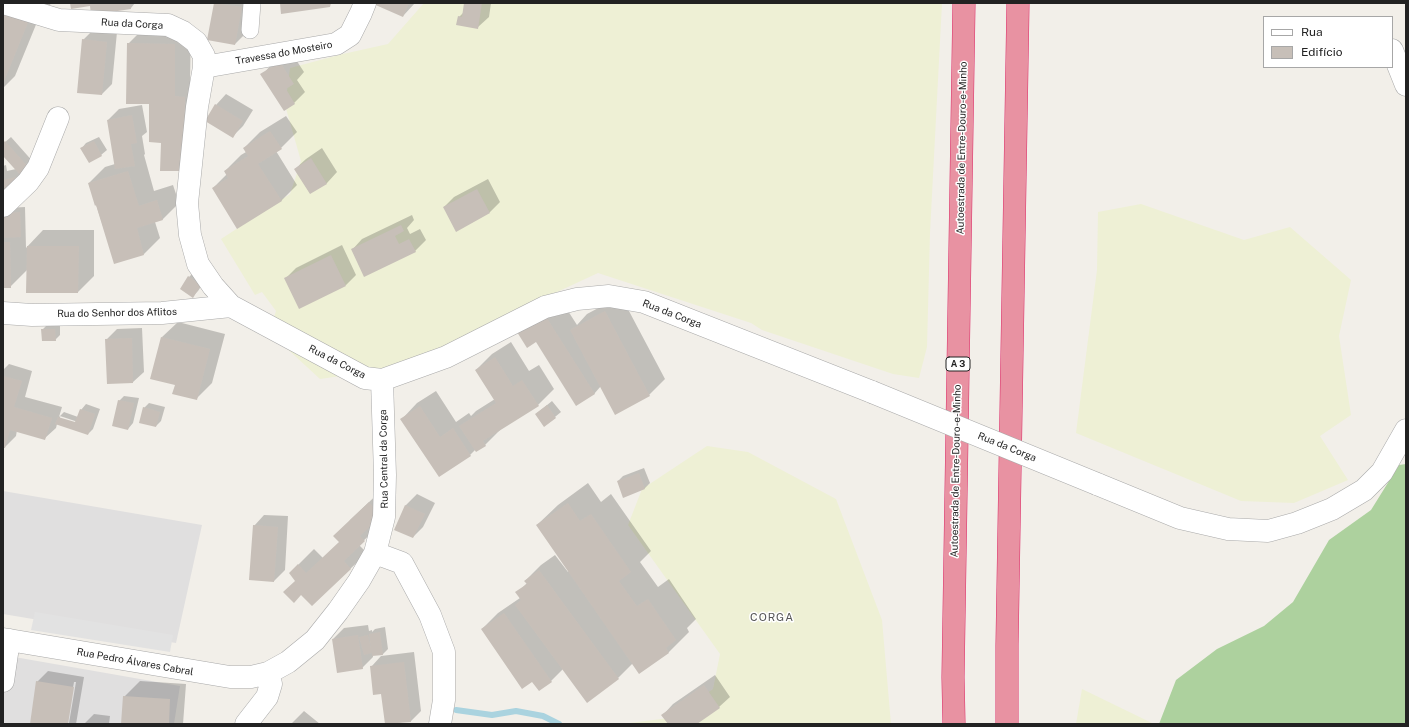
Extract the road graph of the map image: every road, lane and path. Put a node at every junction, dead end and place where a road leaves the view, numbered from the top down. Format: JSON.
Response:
{"nodes":[{"id":1,"x":3,"y":3,"type":"edge"},
{"id":2,"x":252,"y":3,"type":"edge"},
{"id":3,"x":365,"y":3,"type":"edge"},
{"id":4,"x":964,"y":3,"type":"edge"},
{"id":5,"x":1018,"y":3,"type":"edge"},
{"id":6,"x":250,"y":30,"type":"dead end"},
{"id":7,"x":1393,"y":52,"type":"edge"},
{"id":8,"x":204,"y":67,"type":"junction"},
{"id":9,"x":1406,"y":85,"type":"edge"},
{"id":10,"x":58,"y":118,"type":"dead end"},
{"id":11,"x":3,"y":206,"type":"edge"},
{"id":12,"x":231,"y":306,"type":"junction"},
{"id":13,"x":3,"y":313,"type":"edge"},
{"id":14,"x":382,"y":380,"type":"junction"},
{"id":15,"x":1406,"y":430,"type":"edge"},
{"id":16,"x":375,"y":553,"type":"junction"},
{"id":17,"x":6,"y":640,"type":"edge"},
{"id":18,"x":268,"y":673,"type":"junction"},
{"id":19,"x":3,"y":681,"type":"edge"},
{"id":20,"x":246,"y":724,"type":"edge"},
{"id":21,"x":440,"y":724,"type":"edge"},
{"id":22,"x":954,"y":724,"type":"edge"},
{"id":23,"x":1008,"y":724,"type":"edge"}],
"edges":[{"from":1,"to":8,"type":"street","name":"Rua da Corga"},
{"from":2,"to":6,"type":"street"},
{"from":3,"to":8,"type":"street","name":"Travessa do Mosteiro"},
{"from":4,"to":22,"type":"highway","name":"Autoestrada de Entre-Douro-e-Minho","number":"A 3"},
{"from":5,"to":23,"type":"highway"},
{"from":7,"to":9,"type":"street"},
{"from":8,"to":12,"type":"street","name":"Rua da Corga"},
{"from":10,"to":11,"type":"street"},
{"from":12,"to":13,"type":"street","name":"Rua do Senhor dos Aflitos"},
{"from":12,"to":14,"type":"street","name":"Rua da Corga"},
{"from":14,"to":15,"type":"street","name":"Rua da Corga","bridge":true},
{"from":14,"to":16,"type":"street","name":"Rua Central da Corga"},
{"from":16,"to":18,"type":"street","name":"Rua Central da Corga"},
{"from":16,"to":21,"type":"street"},
{"from":17,"to":18,"type":"street","name":"Rua Pedro Álvares Cabral"},
{"from":17,"to":19,"type":"street"},
{"from":18,"to":20,"type":"street"}]}
